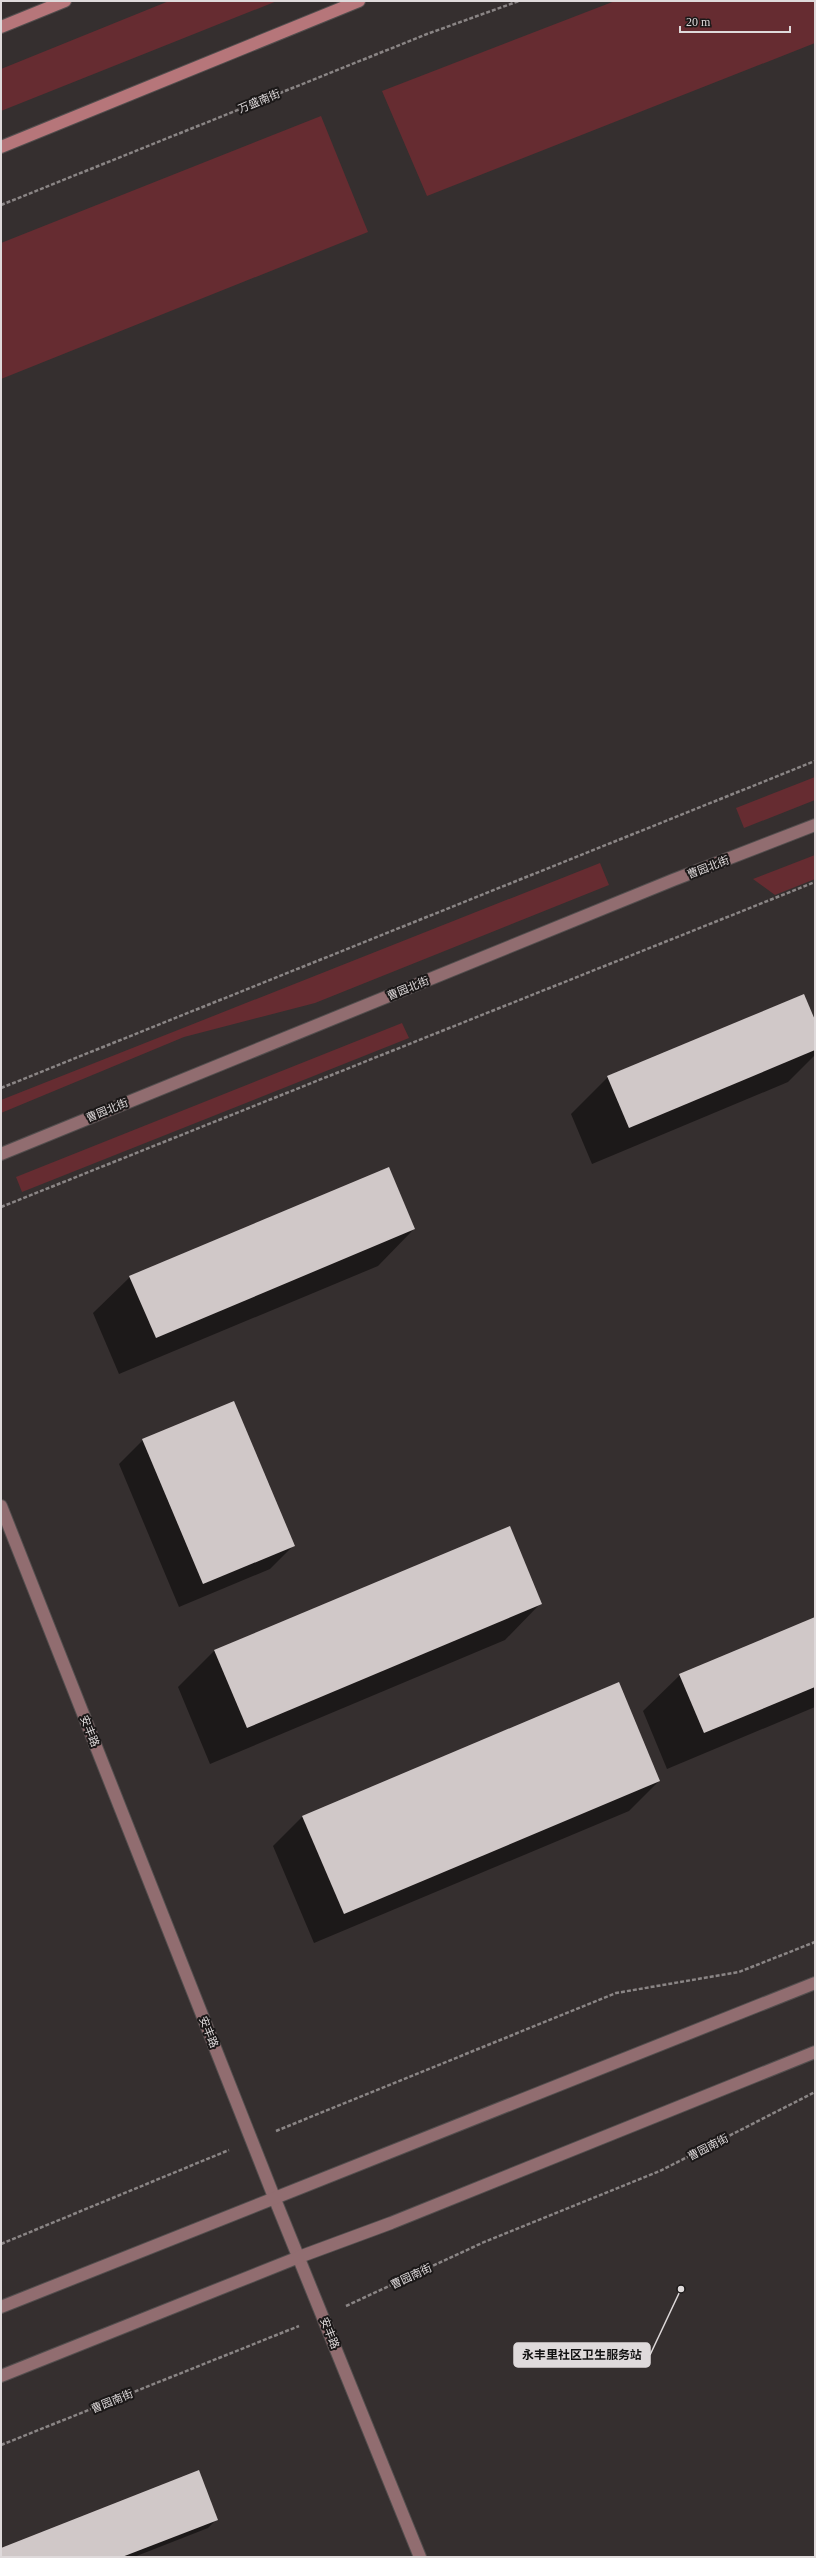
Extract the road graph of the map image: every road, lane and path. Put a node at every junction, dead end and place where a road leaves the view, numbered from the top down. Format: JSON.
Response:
{"nodes":[{"id":1,"x":65,"y":1,"type":"edge"},
{"id":2,"x":359,"y":1,"type":"edge"},
{"id":3,"x":519,"y":1,"type":"edge"},
{"id":4,"x":1,"y":26,"type":"edge"},
{"id":5,"x":1,"y":147,"type":"edge"},
{"id":6,"x":1,"y":205,"type":"edge"},
{"id":7,"x":815,"y":761,"type":"edge"},
{"id":8,"x":815,"y":825,"type":"edge"},
{"id":9,"x":815,"y":882,"type":"edge"},
{"id":10,"x":1,"y":1088,"type":"edge"},
{"id":11,"x":1,"y":1154,"type":"edge"},
{"id":12,"x":1,"y":1207,"type":"edge"},
{"id":13,"x":1,"y":1506,"type":"edge"},
{"id":14,"x":815,"y":1942,"type":"edge"},
{"id":15,"x":815,"y":1983,"type":"edge"},
{"id":16,"x":815,"y":2052,"type":"edge"},
{"id":17,"x":815,"y":2092,"type":"edge"},
{"id":18,"x":252,"y":2140,"type":"junction"},
{"id":19,"x":274,"y":2197,"type":"junction"},
{"id":20,"x":1,"y":2244,"type":"edge"},
{"id":21,"x":299,"y":2257,"type":"junction"},
{"id":22,"x":1,"y":2307,"type":"edge"},
{"id":23,"x":323,"y":2316,"type":"junction"},
{"id":24,"x":1,"y":2376,"type":"edge"},
{"id":25,"x":1,"y":2445,"type":"edge"},
{"id":26,"x":420,"y":2557,"type":"edge"}],
"edges":[{"from":1,"to":4,"type":"main road"},
{"from":2,"to":5,"type":"main road"},
{"from":3,"to":6,"type":"path","name":"万盛南街"},
{"from":7,"to":10,"type":"path"},
{"from":8,"to":11,"type":"street","name":"曹园北街"},
{"from":9,"to":12,"type":"path"},
{"from":13,"to":18,"type":"street","name":"安丰路"},
{"from":14,"to":18,"type":"path"},
{"from":15,"to":19,"type":"street"},
{"from":16,"to":21,"type":"street"},
{"from":17,"to":23,"type":"path","name":"曹园南街"},
{"from":18,"to":19,"type":"street","name":"安丰路"},
{"from":18,"to":20,"type":"path"},
{"from":19,"to":21,"type":"street","name":"安丰路"},
{"from":19,"to":22,"type":"street"},
{"from":21,"to":23,"type":"street","name":"安丰路"},
{"from":21,"to":24,"type":"street"},
{"from":23,"to":25,"type":"path","name":"曹园南街"},
{"from":23,"to":26,"type":"street","name":"安丰路"}]}
